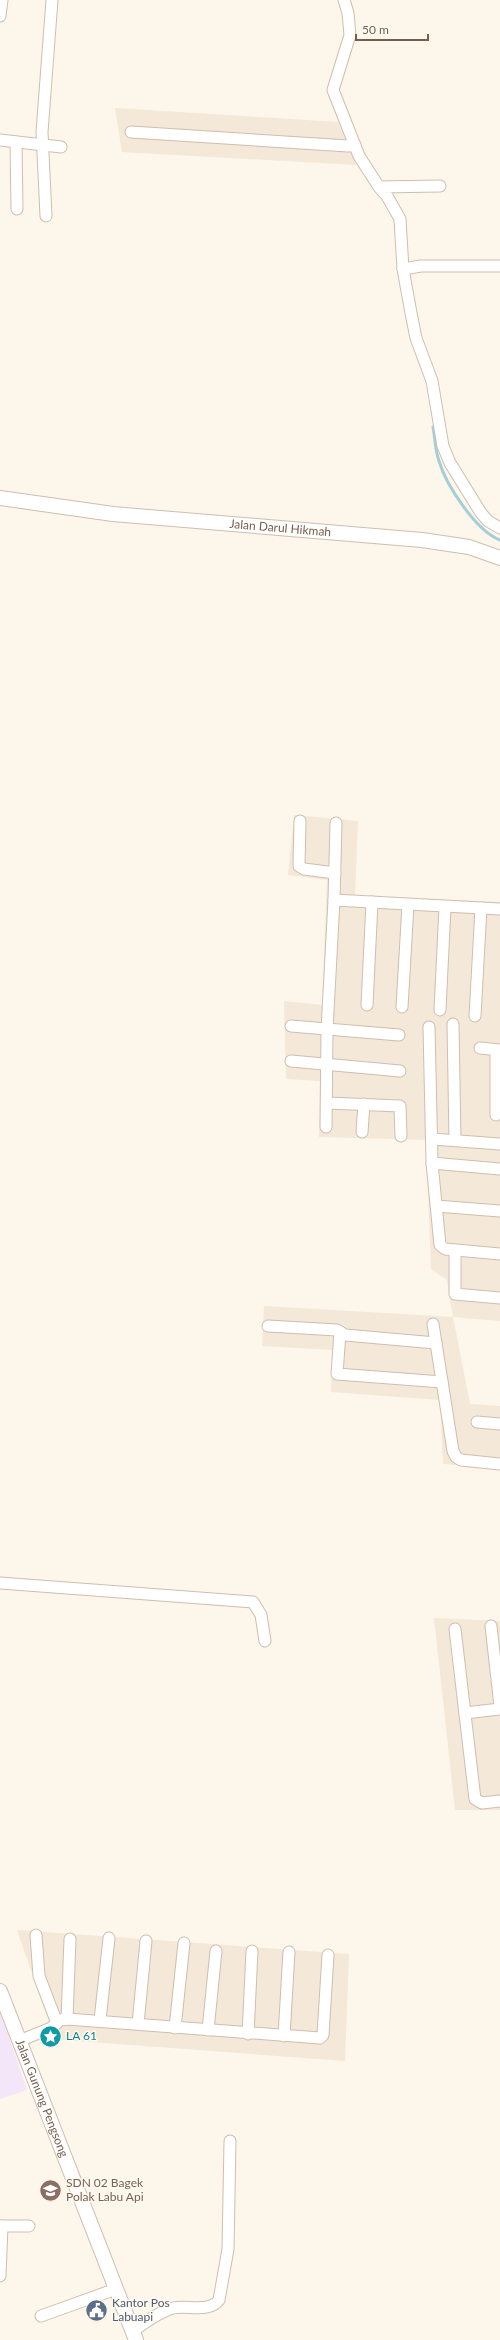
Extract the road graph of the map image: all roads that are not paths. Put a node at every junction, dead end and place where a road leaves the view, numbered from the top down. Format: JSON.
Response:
{"nodes":[{"id":1,"x":2,"y":0,"type":"edge"},
{"id":2,"x":52,"y":0,"type":"edge"},
{"id":3,"x":344,"y":0,"type":"edge"},
{"id":4,"x":0,"y":16,"type":"edge"},
{"id":5,"x":131,"y":132,"type":"dead end"},
{"id":6,"x":0,"y":140,"type":"edge"},
{"id":7,"x":16,"y":142,"type":"junction"},
{"id":8,"x":42,"y":145,"type":"junction"},
{"id":9,"x":355,"y":145,"type":"junction"},
{"id":10,"x":61,"y":147,"type":"dead end"},
{"id":11,"x":440,"y":186,"type":"dead end"},
{"id":12,"x":379,"y":187,"type":"junction"},
{"id":13,"x":17,"y":208,"type":"dead end"},
{"id":14,"x":46,"y":216,"type":"dead end"},
{"id":15,"x":500,"y":266,"type":"edge"},
{"id":16,"x":403,"y":269,"type":"junction"},
{"id":17,"x":0,"y":498,"type":"edge"},
{"id":18,"x":500,"y":528,"type":"edge"},
{"id":19,"x":500,"y":558,"type":"edge"},
{"id":20,"x":300,"y":821,"type":"dead end"},
{"id":21,"x":336,"y":823,"type":"dead end"},
{"id":22,"x":335,"y":873,"type":"junction"},
{"id":23,"x":334,"y":900,"type":"junction"},
{"id":24,"x":372,"y":902,"type":"junction"},
{"id":25,"x":408,"y":905,"type":"junction"},
{"id":26,"x":445,"y":907,"type":"junction"},
{"id":27,"x":481,"y":908,"type":"junction"},
{"id":28,"x":500,"y":909,"type":"edge"},
{"id":29,"x":366,"y":1005,"type":"dead end"},
{"id":30,"x":402,"y":1007,"type":"dead end"},
{"id":31,"x":440,"y":1010,"type":"dead end"},
{"id":32,"x":475,"y":1016,"type":"dead end"},
{"id":33,"x":453,"y":1024,"type":"dead end"},
{"id":34,"x":291,"y":1026,"type":"dead end"},
{"id":35,"x":428,"y":1027,"type":"dead end"},
{"id":36,"x":327,"y":1030,"type":"junction"},
{"id":37,"x":399,"y":1035,"type":"dead end"},
{"id":38,"x":480,"y":1048,"type":"dead end"},
{"id":39,"x":498,"y":1050,"type":"edge"},
{"id":40,"x":292,"y":1061,"type":"dead end"},
{"id":41,"x":326,"y":1065,"type":"junction"},
{"id":42,"x":400,"y":1071,"type":"dead end"},
{"id":43,"x":327,"y":1103,"type":"junction"},
{"id":44,"x":364,"y":1104,"type":"junction"},
{"id":45,"x":496,"y":1115,"type":"dead end"},
{"id":46,"x":326,"y":1127,"type":"dead end"},
{"id":47,"x":362,"y":1132,"type":"dead end"},
{"id":48,"x":401,"y":1136,"type":"dead end"},
{"id":49,"x":432,"y":1139,"type":"junction"},
{"id":50,"x":455,"y":1140,"type":"junction"},
{"id":51,"x":500,"y":1144,"type":"edge"},
{"id":52,"x":432,"y":1164,"type":"junction"},
{"id":53,"x":500,"y":1169,"type":"edge"},
{"id":54,"x":436,"y":1206,"type":"junction"},
{"id":55,"x":500,"y":1211,"type":"edge"},
{"id":56,"x":456,"y":1250,"type":"junction"},
{"id":57,"x":500,"y":1254,"type":"edge"},
{"id":58,"x":500,"y":1298,"type":"edge"},
{"id":59,"x":433,"y":1324,"type":"dead end"},
{"id":60,"x":268,"y":1326,"type":"dead end"},
{"id":61,"x":340,"y":1332,"type":"junction"},
{"id":62,"x":436,"y":1343,"type":"junction"},
{"id":63,"x":442,"y":1382,"type":"junction"},
{"id":64,"x":477,"y":1422,"type":"dead end"},
{"id":65,"x":500,"y":1424,"type":"edge"},
{"id":66,"x":500,"y":1464,"type":"edge"},
{"id":67,"x":0,"y":1583,"type":"edge"},
{"id":68,"x":491,"y":1626,"type":"dead end"},
{"id":69,"x":456,"y":1629,"type":"dead end"},
{"id":70,"x":265,"y":1641,"type":"dead end"},
{"id":71,"x":500,"y":1706,"type":"edge"},
{"id":72,"x":500,"y":1709,"type":"edge"},
{"id":73,"x":465,"y":1713,"type":"junction"},
{"id":74,"x":500,"y":1801,"type":"edge"},
{"id":75,"x":36,"y":1935,"type":"dead end"},
{"id":76,"x":109,"y":1938,"type":"dead end"},
{"id":77,"x":70,"y":1939,"type":"dead end"},
{"id":78,"x":146,"y":1941,"type":"dead end"},
{"id":79,"x":184,"y":1944,"type":"dead end"},
{"id":80,"x":216,"y":1951,"type":"dead end"},
{"id":81,"x":252,"y":1951,"type":"dead end"},
{"id":82,"x":289,"y":1952,"type":"dead end"},
{"id":83,"x":328,"y":1956,"type":"dead end"},
{"id":84,"x":0,"y":1991,"type":"edge"},
{"id":85,"x":100,"y":2020,"type":"junction"},
{"id":86,"x":62,"y":2021,"type":"junction"},
{"id":87,"x":138,"y":2024,"type":"junction"},
{"id":88,"x":175,"y":2028,"type":"junction"},
{"id":89,"x":208,"y":2030,"type":"junction"},
{"id":90,"x":248,"y":2034,"type":"junction"},
{"id":91,"x":284,"y":2036,"type":"junction"},
{"id":92,"x":19,"y":2041,"type":"junction"},
{"id":93,"x":230,"y":2141,"type":"dead end"},
{"id":94,"x":1,"y":2226,"type":"edge"},
{"id":95,"x":29,"y":2226,"type":"dead end"},
{"id":96,"x":0,"y":2276,"type":"edge"},
{"id":97,"x":116,"y":2288,"type":"junction"},
{"id":98,"x":41,"y":2316,"type":"dead end"},
{"id":99,"x":134,"y":2336,"type":"edge"}],
"edges":[{"from":1,"to":4,"type":"street"},
{"from":2,"to":8,"type":"street"},
{"from":3,"to":9,"type":"street"},
{"from":5,"to":9,"type":"street"},
{"from":6,"to":7,"type":"street"},
{"from":7,"to":8,"type":"street"},
{"from":7,"to":13,"type":"street"},
{"from":8,"to":10,"type":"street"},
{"from":8,"to":14,"type":"street"},
{"from":9,"to":12,"type":"street"},
{"from":11,"to":12,"type":"street"},
{"from":12,"to":16,"type":"street"},
{"from":15,"to":16,"type":"street"},
{"from":16,"to":18,"type":"street"},
{"from":17,"to":19,"type":"street","name":"Jalan Darul Hikmah"},
{"from":20,"to":22,"type":"street"},
{"from":21,"to":22,"type":"street"},
{"from":22,"to":23,"type":"street"},
{"from":23,"to":24,"type":"street"},
{"from":23,"to":36,"type":"street"},
{"from":24,"to":25,"type":"street"},
{"from":24,"to":29,"type":"street"},
{"from":25,"to":26,"type":"street"},
{"from":25,"to":30,"type":"street"},
{"from":26,"to":27,"type":"street"},
{"from":26,"to":31,"type":"street"},
{"from":27,"to":28,"type":"street"},
{"from":27,"to":32,"type":"street"},
{"from":33,"to":50,"type":"street"},
{"from":34,"to":36,"type":"street"},
{"from":35,"to":49,"type":"street"},
{"from":36,"to":37,"type":"street"},
{"from":36,"to":41,"type":"street"},
{"from":38,"to":39,"type":"street"},
{"from":39,"to":45,"type":"street"},
{"from":40,"to":41,"type":"street"},
{"from":41,"to":42,"type":"street"},
{"from":41,"to":43,"type":"street"},
{"from":43,"to":44,"type":"street"},
{"from":43,"to":46,"type":"street"},
{"from":44,"to":47,"type":"street"},
{"from":44,"to":48,"type":"street"},
{"from":49,"to":50,"type":"street"},
{"from":49,"to":52,"type":"street"},
{"from":50,"to":51,"type":"street"},
{"from":52,"to":53,"type":"street"},
{"from":52,"to":54,"type":"street"},
{"from":54,"to":55,"type":"street"},
{"from":54,"to":56,"type":"street"},
{"from":56,"to":57,"type":"street"},
{"from":56,"to":58,"type":"street"},
{"from":59,"to":62,"type":"street"},
{"from":60,"to":61,"type":"street"},
{"from":61,"to":62,"type":"street"},
{"from":61,"to":63,"type":"street"},
{"from":62,"to":63,"type":"street"},
{"from":63,"to":66,"type":"street"},
{"from":64,"to":65,"type":"street"},
{"from":67,"to":70,"type":"street"},
{"from":68,"to":71,"type":"street"},
{"from":69,"to":73,"type":"street"},
{"from":72,"to":73,"type":"street"},
{"from":73,"to":74,"type":"street"},
{"from":75,"to":86,"type":"street"},
{"from":76,"to":85,"type":"street"},
{"from":77,"to":86,"type":"street"},
{"from":78,"to":87,"type":"street"},
{"from":79,"to":88,"type":"street"},
{"from":80,"to":89,"type":"street"},
{"from":81,"to":90,"type":"street"},
{"from":82,"to":91,"type":"street"},
{"from":83,"to":91,"type":"street"},
{"from":84,"to":92,"type":"street","name":"Jalan Gunung Pengsong"},
{"from":85,"to":86,"type":"street"},
{"from":85,"to":87,"type":"street"},
{"from":86,"to":92,"type":"street"},
{"from":87,"to":88,"type":"street"},
{"from":88,"to":89,"type":"street"},
{"from":89,"to":90,"type":"street"},
{"from":90,"to":91,"type":"street"},
{"from":92,"to":97,"type":"street","name":"Jalan Gunung Pengsong"},
{"from":93,"to":99,"type":"street"},
{"from":94,"to":95,"type":"street"},
{"from":94,"to":96,"type":"street"},
{"from":97,"to":98,"type":"street"},
{"from":97,"to":99,"type":"street","name":"Jalan Gunung Pengsong"}]}
